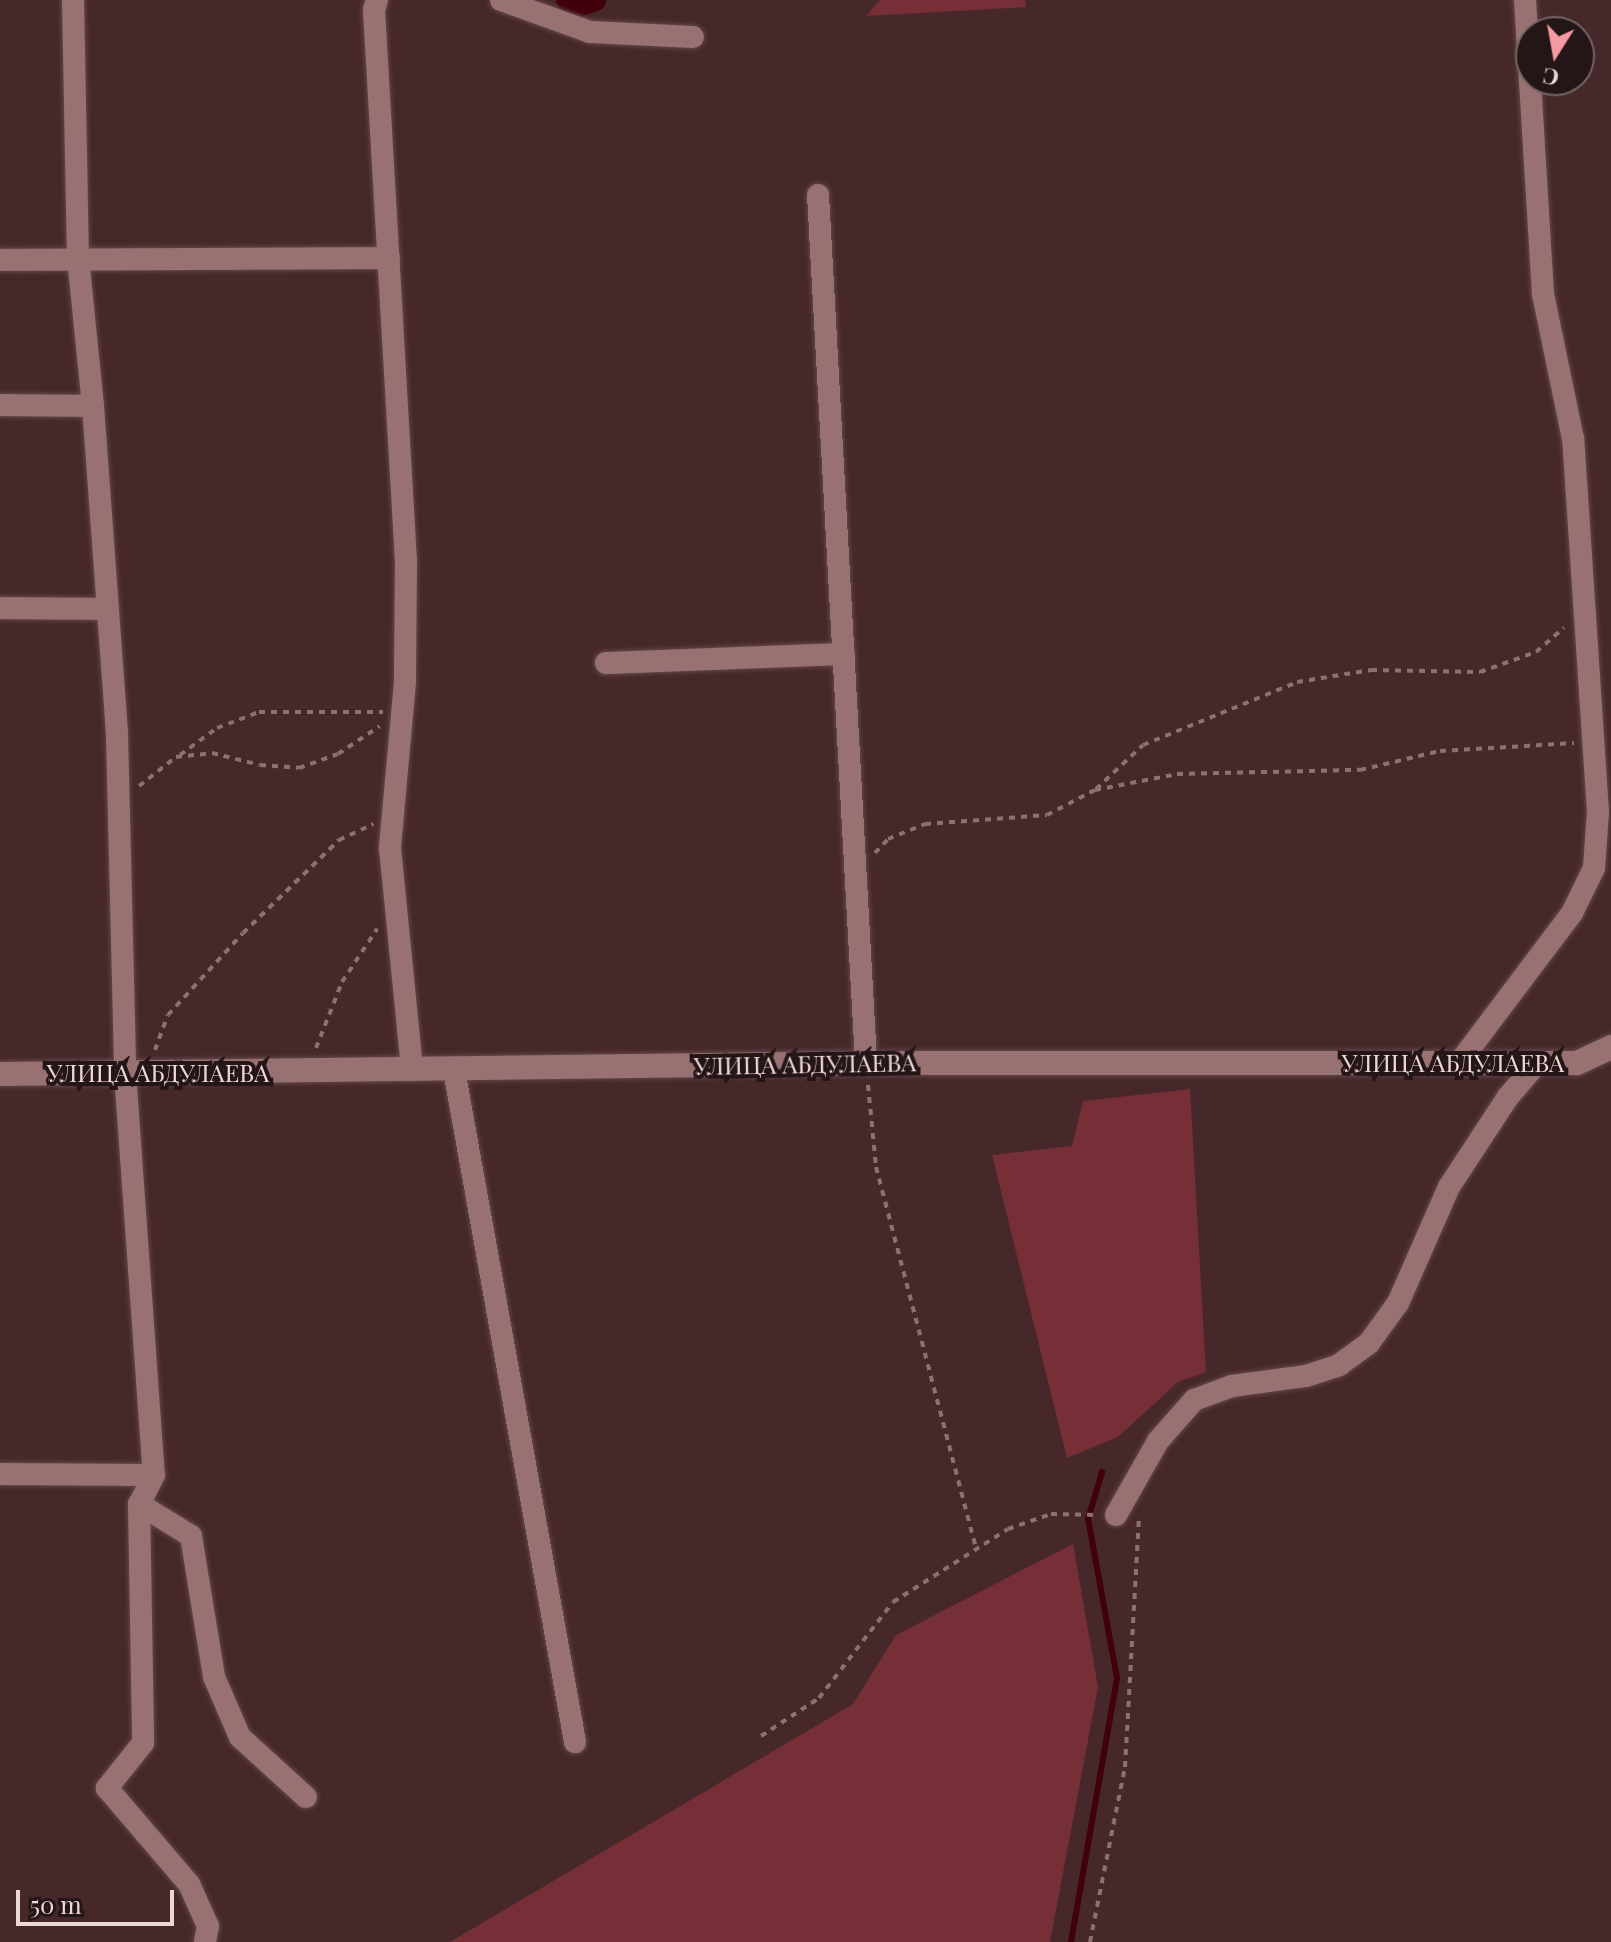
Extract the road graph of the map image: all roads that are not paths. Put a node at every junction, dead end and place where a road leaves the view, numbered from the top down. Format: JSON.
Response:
{"nodes":[{"id":1,"x":73,"y":0,"type":"edge"},
{"id":2,"x":377,"y":0,"type":"edge"},
{"id":3,"x":501,"y":0,"type":"edge"},
{"id":4,"x":1525,"y":0,"type":"edge"},
{"id":5,"x":693,"y":37,"type":"dead end"},
{"id":6,"x":818,"y":195,"type":"dead end"},
{"id":7,"x":78,"y":258,"type":"junction"},
{"id":8,"x":389,"y":258,"type":"junction"},
{"id":9,"x":0,"y":260,"type":"edge"},
{"id":10,"x":0,"y":405,"type":"edge"},
{"id":11,"x":93,"y":406,"type":"junction"},
{"id":12,"x":0,"y":608,"type":"edge"},
{"id":13,"x":108,"y":609,"type":"junction"},
{"id":14,"x":844,"y":654,"type":"junction"},
{"id":15,"x":606,"y":663,"type":"dead end"},
{"id":16,"x":1611,"y":1047,"type":"edge"},
{"id":17,"x":1611,"y":1061,"type":"edge"},
{"id":18,"x":866,"y":1063,"type":"junction"},
{"id":19,"x":1459,"y":1063,"type":"junction"},
{"id":20,"x":1537,"y":1063,"type":"junction"},
{"id":21,"x":1577,"y":1063,"type":"junction"},
{"id":22,"x":412,"y":1070,"type":"junction"},
{"id":23,"x":454,"y":1070,"type":"junction"},
{"id":24,"x":136,"y":1073,"type":"junction"},
{"id":25,"x":0,"y":1074,"type":"edge"},
{"id":26,"x":0,"y":1474,"type":"edge"},
{"id":27,"x":154,"y":1475,"type":"junction"},
{"id":28,"x":139,"y":1504,"type":"junction"},
{"id":29,"x":1116,"y":1515,"type":"road end"},
{"id":30,"x":575,"y":1742,"type":"dead end"},
{"id":31,"x":306,"y":1797,"type":"dead end"},
{"id":32,"x":205,"y":1942,"type":"edge"}],
"edges":[{"from":1,"to":7,"type":"street"},
{"from":2,"to":8,"type":"street"},
{"from":3,"to":5,"type":"street"},
{"from":4,"to":19,"type":"street"},
{"from":6,"to":14,"type":"street"},
{"from":7,"to":8,"type":"street"},
{"from":7,"to":9,"type":"street"},
{"from":7,"to":11,"type":"street"},
{"from":8,"to":22,"type":"street"},
{"from":10,"to":11,"type":"street"},
{"from":11,"to":13,"type":"street"},
{"from":12,"to":13,"type":"street"},
{"from":13,"to":24,"type":"street"},
{"from":14,"to":15,"type":"street"},
{"from":14,"to":18,"type":"street"},
{"from":16,"to":21,"type":"main road"},
{"from":17,"to":21,"type":"street","name":"УЛИЦА АБДУЛАЕВА"},
{"from":18,"to":19,"type":"main road","name":"УЛИЦА АБДУЛАЕВА"},
{"from":18,"to":23,"type":"main road","name":"УЛИЦА АБДУЛАЕВА"},
{"from":19,"to":20,"type":"main road","name":"УЛИЦА АБДУЛАЕВА"},
{"from":20,"to":21,"type":"main road","name":"УЛИЦА АБДУЛАЕВА"},
{"from":20,"to":29,"type":"street"},
{"from":22,"to":23,"type":"main road","name":"УЛИЦА АБДУЛАЕВА"},
{"from":22,"to":24,"type":"main road","name":"УЛИЦА АБДУЛАЕВА"},
{"from":23,"to":30,"type":"street"},
{"from":24,"to":25,"type":"main road","name":"УЛИЦА АБДУЛАЕВА"},
{"from":24,"to":27,"type":"street"},
{"from":26,"to":27,"type":"street"},
{"from":27,"to":28,"type":"street"},
{"from":28,"to":31,"type":"street"},
{"from":28,"to":32,"type":"street"}]}
